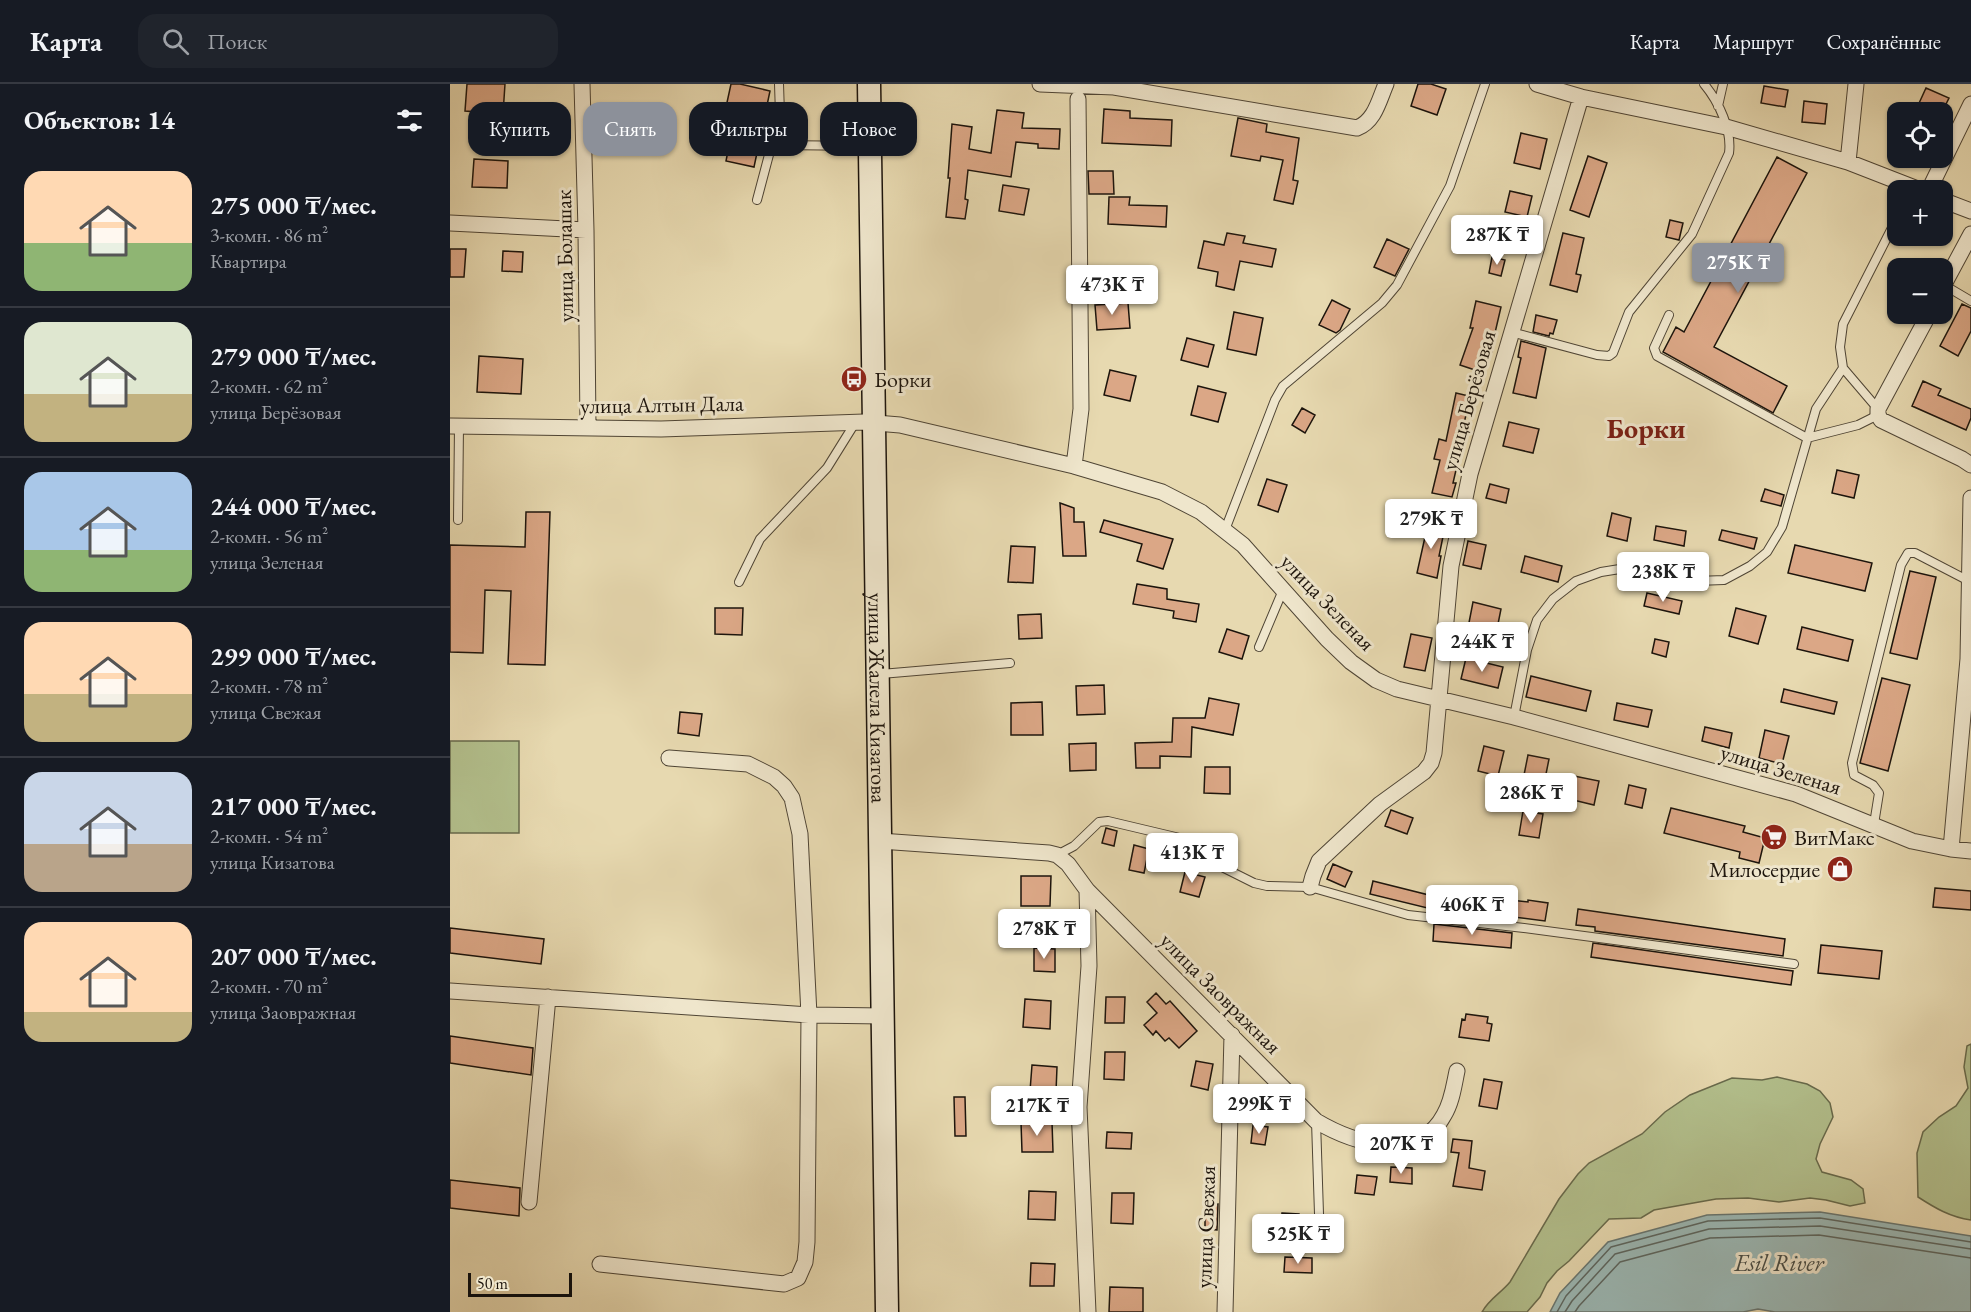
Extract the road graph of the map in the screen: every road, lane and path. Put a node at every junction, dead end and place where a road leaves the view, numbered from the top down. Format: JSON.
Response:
{"nodes":[{"id":1,"x":582,"y":84,"type":"edge"},
{"id":2,"x":779,"y":84,"type":"edge"},
{"id":3,"x":869,"y":84,"type":"edge"},
{"id":4,"x":1040,"y":84,"type":"edge"},
{"id":5,"x":1386,"y":84,"type":"edge"},
{"id":6,"x":1485,"y":84,"type":"edge"},
{"id":7,"x":1538,"y":84,"type":"edge"},
{"id":8,"x":1704,"y":84,"type":"edge"},
{"id":9,"x":1723,"y":84,"type":"edge"},
{"id":10,"x":1856,"y":84,"type":"edge"},
{"id":11,"x":1581,"y":97,"type":"junction"},
{"id":12,"x":1078,"y":99,"type":"dead end"},
{"id":13,"x":780,"y":102,"type":"edge"},
{"id":14,"x":869,"y":102,"type":"edge"},
{"id":15,"x":1971,"y":104,"type":"edge"},
{"id":16,"x":1718,"y":106,"type":"junction"},
{"id":17,"x":1726,"y":127,"type":"junction"},
{"id":18,"x":769,"y":156,"type":"edge"},
{"id":19,"x":870,"y":156,"type":"edge"},
{"id":20,"x":1848,"y":162,"type":"junction"},
{"id":21,"x":1892,"y":180,"type":"edge"},
{"id":22,"x":1934,"y":180,"type":"edge"},
{"id":23,"x":757,"y":200,"type":"dead end"},
{"id":24,"x":1953,"y":204,"type":"edge"},
{"id":25,"x":1971,"y":211,"type":"edge"},
{"id":26,"x":450,"y":223,"type":"edge"},
{"id":27,"x":586,"y":230,"type":"junction"},
{"id":28,"x":1971,"y":234,"type":"edge"},
{"id":29,"x":1887,"y":238,"type":"edge"},
{"id":30,"x":1953,"y":267,"type":"edge"},
{"id":31,"x":1953,"y":291,"type":"edge"},
{"id":32,"x":1971,"y":300,"type":"edge"},
{"id":33,"x":1670,"y":315,"type":"dead end"},
{"id":34,"x":1924,"y":324,"type":"edge"},
{"id":35,"x":1511,"y":332,"type":"junction"},
{"id":36,"x":1843,"y":368,"type":"junction"},
{"id":37,"x":1878,"y":412,"type":"junction"},
{"id":38,"x":865,"y":422,"type":"junction"},
{"id":39,"x":454,"y":426,"type":"edge"},
{"id":40,"x":588,"y":428,"type":"junction"},
{"id":41,"x":1808,"y":438,"type":"junction"},
{"id":42,"x":1971,"y":465,"type":"edge"},
{"id":43,"x":1074,"y":466,"type":"junction"},
{"id":44,"x":1971,"y":498,"type":"edge"},
{"id":45,"x":458,"y":520,"type":"dead end"},
{"id":46,"x":1225,"y":530,"type":"junction"},
{"id":47,"x":1969,"y":580,"type":"junction"},
{"id":48,"x":739,"y":582,"type":"dead end"},
{"id":49,"x":1283,"y":590,"type":"junction"},
{"id":50,"x":1259,"y":647,"type":"dead end"},
{"id":51,"x":1970,"y":658,"type":"edge"},
{"id":52,"x":1010,"y":663,"type":"dead end"},
{"id":53,"x":877,"y":674,"type":"junction"},
{"id":54,"x":1439,"y":700,"type":"junction"},
{"id":55,"x":1514,"y":717,"type":"junction"},
{"id":56,"x":669,"y":758,"type":"dead end"},
{"id":57,"x":1874,"y":824,"type":"junction"},
{"id":58,"x":880,"y":841,"type":"junction"},
{"id":59,"x":1951,"y":849,"type":"junction"},
{"id":60,"x":1971,"y":851,"type":"edge"},
{"id":61,"x":1057,"y":855,"type":"junction"},
{"id":62,"x":1310,"y":886,"type":"junction"},
{"id":63,"x":1087,"y":890,"type":"junction"},
{"id":64,"x":1794,"y":964,"type":"dead end"},
{"id":65,"x":450,"y":991,"type":"edge"},
{"id":66,"x":548,"y":997,"type":"junction"},
{"id":67,"x":809,"y":1016,"type":"junction"},
{"id":68,"x":884,"y":1016,"type":"junction"},
{"id":69,"x":1232,"y":1035,"type":"junction"},
{"id":70,"x":1457,"y":1071,"type":"dead end"},
{"id":71,"x":1316,"y":1121,"type":"junction"},
{"id":72,"x":529,"y":1202,"type":"dead end"},
{"id":73,"x":1319,"y":1214,"type":"dead end"},
{"id":74,"x":600,"y":1264,"type":"dead end"},
{"id":75,"x":887,"y":1312,"type":"edge"},
{"id":76,"x":1088,"y":1312,"type":"edge"},
{"id":77,"x":1225,"y":1312,"type":"edge"}],
"edges":[{"from":1,"to":27,"type":"street","name":"улица Болашак"},
{"from":2,"to":13,"type":"lane"},
{"from":3,"to":14,"type":"main road","name":"улица Жалела Кизатова"},
{"from":4,"to":5,"type":"street"},
{"from":6,"to":46,"type":"lane"},
{"from":7,"to":11,"type":"street"},
{"from":8,"to":16,"type":"lane"},
{"from":9,"to":16,"type":"lane"},
{"from":10,"to":20,"type":"street"},
{"from":11,"to":17,"type":"street"},
{"from":11,"to":35,"type":"street","name":"улица Берёзовая"},
{"from":12,"to":43,"type":"street"},
{"from":15,"to":22,"type":"street"},
{"from":16,"to":17,"type":"lane"},
{"from":17,"to":20,"type":"street"},
{"from":17,"to":35,"type":"lane"},
{"from":18,"to":23,"type":"lane"},
{"from":19,"to":38,"type":"main road","name":"улица Жалела Кизатова"},
{"from":20,"to":21,"type":"street"},
{"from":24,"to":25,"type":"street"},
{"from":26,"to":27,"type":"street"},
{"from":27,"to":40,"type":"street","name":"улица Болашак"},
{"from":28,"to":30,"type":"street"},
{"from":29,"to":36,"type":"lane"},
{"from":31,"to":32,"type":"lane"},
{"from":33,"to":41,"type":"lane"},
{"from":34,"to":37,"type":"street"},
{"from":35,"to":54,"type":"street","name":"улица Берёзовая"},
{"from":36,"to":37,"type":"lane"},
{"from":36,"to":41,"type":"lane"},
{"from":37,"to":41,"type":"lane"},
{"from":37,"to":42,"type":"street"},
{"from":38,"to":40,"type":"street","name":"улица Алтын Дала"},
{"from":38,"to":43,"type":"street","name":"улица Зеленая"},
{"from":38,"to":48,"type":"lane"},
{"from":38,"to":53,"type":"main road","name":"улица Жалела Кизатова"},
{"from":39,"to":40,"type":"street","name":"улица Алтын Дала"},
{"from":39,"to":45,"type":"lane"},
{"from":41,"to":55,"type":"lane"},
{"from":43,"to":46,"type":"street","name":"улица Зеленая"},
{"from":44,"to":47,"type":"street"},
{"from":46,"to":49,"type":"street","name":"улица Зеленая"},
{"from":47,"to":51,"type":"street"},
{"from":47,"to":57,"type":"lane"},
{"from":49,"to":50,"type":"lane"},
{"from":49,"to":54,"type":"street","name":"улица Зеленая"},
{"from":51,"to":59,"type":"street"},
{"from":52,"to":53,"type":"lane"},
{"from":53,"to":58,"type":"main road","name":"улица Жалела Кизатова"},
{"from":54,"to":55,"type":"street","name":"улица Зеленая"},
{"from":54,"to":62,"type":"street","name":"улица Берёзовая"},
{"from":55,"to":57,"type":"street","name":"улица Зеленая"},
{"from":56,"to":67,"type":"street"},
{"from":57,"to":59,"type":"street","name":"улица Зеленая"},
{"from":58,"to":61,"type":"street"},
{"from":58,"to":68,"type":"main road","name":"улица Жалела Кизатова"},
{"from":59,"to":60,"type":"street","name":"улица Зеленая"},
{"from":61,"to":62,"type":"lane"},
{"from":61,"to":63,"type":"street","name":"улица Заовражная"},
{"from":62,"to":64,"type":"lane"},
{"from":63,"to":69,"type":"street","name":"улица Заовражная"},
{"from":63,"to":76,"type":"street"},
{"from":65,"to":66,"type":"street"},
{"from":66,"to":67,"type":"street"},
{"from":66,"to":72,"type":"street"},
{"from":67,"to":68,"type":"street"},
{"from":67,"to":74,"type":"street"},
{"from":68,"to":75,"type":"main road","name":"улица Жалела Кизатова"},
{"from":69,"to":71,"type":"street","name":"улица Заовражная"},
{"from":69,"to":77,"type":"street","name":"улица Свежая"},
{"from":70,"to":71,"type":"street","name":"улица Заовражная"},
{"from":71,"to":73,"type":"lane"}]}
